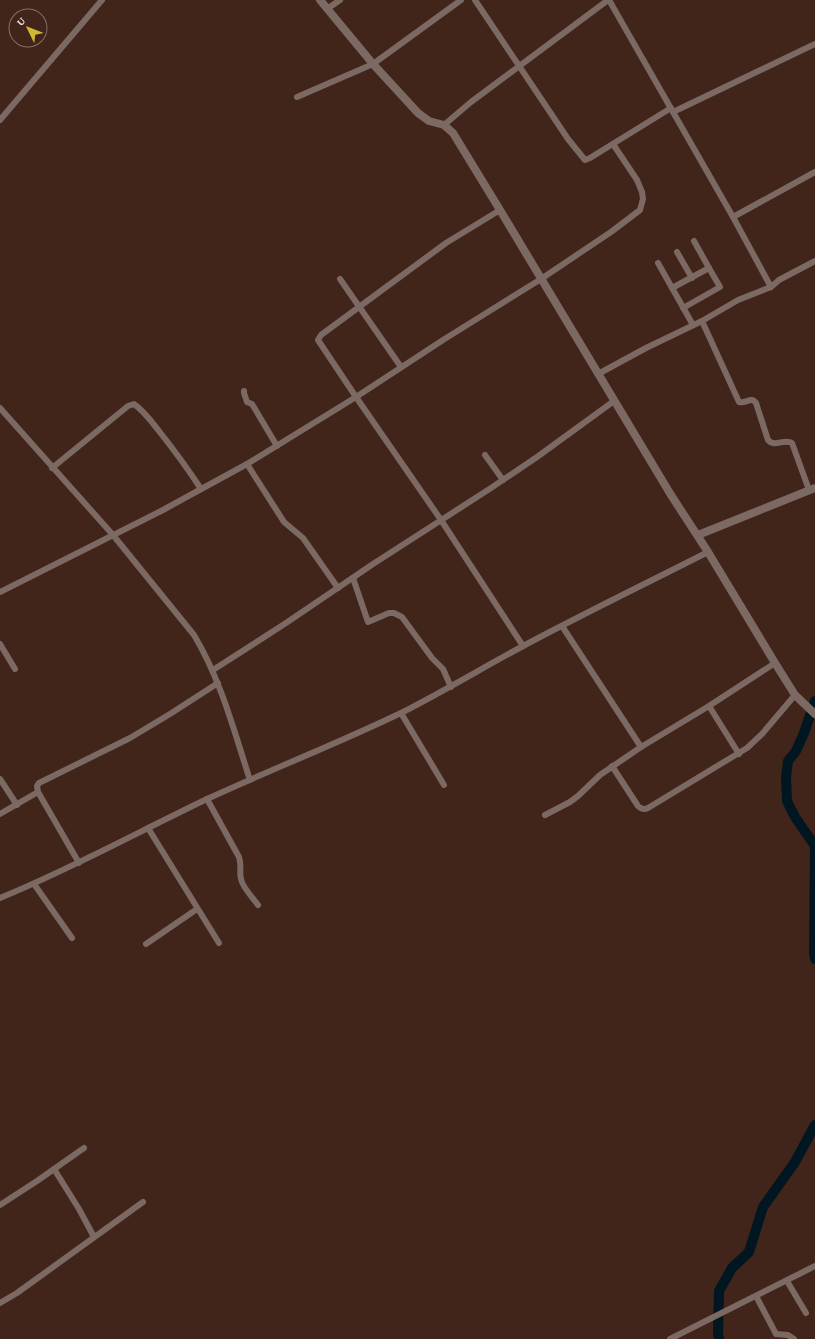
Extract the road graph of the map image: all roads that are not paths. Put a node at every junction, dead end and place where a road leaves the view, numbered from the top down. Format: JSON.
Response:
{"nodes":[{"id":1,"x":102,"y":0,"type":"edge"},
{"id":2,"x":320,"y":0,"type":"edge"},
{"id":3,"x":340,"y":0,"type":"edge"},
{"id":4,"x":460,"y":0,"type":"edge"},
{"id":5,"x":475,"y":0,"type":"edge"},
{"id":6,"x":609,"y":0,"type":"edge"},
{"id":7,"x":327,"y":9,"type":"junction"},
{"id":8,"x":815,"y":44,"type":"edge"},
{"id":9,"x":373,"y":64,"type":"junction"},
{"id":10,"x":519,"y":66,"type":"junction"},
{"id":11,"x":297,"y":97,"type":"dead end"},
{"id":12,"x":672,"y":110,"type":"junction"},
{"id":13,"x":0,"y":120,"type":"edge"},
{"id":14,"x":444,"y":125,"type":"junction"},
{"id":15,"x":613,"y":144,"type":"junction"},
{"id":16,"x":815,"y":172,"type":"edge"},
{"id":17,"x":500,"y":210,"type":"junction"},
{"id":18,"x":733,"y":217,"type":"junction"},
{"id":19,"x":694,"y":241,"type":"dead end"},
{"id":20,"x":677,"y":252,"type":"dead end"},
{"id":21,"x":815,"y":261,"type":"edge"},
{"id":22,"x":658,"y":262,"type":"dead end"},
{"id":23,"x":709,"y":268,"type":"junction"},
{"id":24,"x":692,"y":278,"type":"junction"},
{"id":25,"x":340,"y":279,"type":"dead end"},
{"id":26,"x":541,"y":279,"type":"junction"},
{"id":27,"x":771,"y":287,"type":"junction"},
{"id":28,"x":672,"y":288,"type":"junction"},
{"id":29,"x":359,"y":307,"type":"junction"},
{"id":30,"x":683,"y":308,"type":"junction"},
{"id":31,"x":702,"y":321,"type":"junction"},
{"id":32,"x":693,"y":325,"type":"junction"},
{"id":33,"x":401,"y":367,"type":"junction"},
{"id":34,"x":598,"y":374,"type":"junction"},
{"id":35,"x":244,"y":391,"type":"dead end"},
{"id":36,"x":356,"y":397,"type":"junction"},
{"id":37,"x":614,"y":401,"type":"junction"},
{"id":38,"x":0,"y":408,"type":"edge"},
{"id":39,"x":277,"y":446,"type":"junction"},
{"id":40,"x":485,"y":455,"type":"dead end"},
{"id":41,"x":247,"y":464,"type":"junction"},
{"id":42,"x":52,"y":468,"type":"junction"},
{"id":43,"x":503,"y":480,"type":"junction"},
{"id":44,"x":201,"y":489,"type":"junction"},
{"id":45,"x":812,"y":489,"type":"edge"},
{"id":46,"x":441,"y":520,"type":"junction"},
{"id":47,"x":113,"y":535,"type":"junction"},
{"id":48,"x":698,"y":535,"type":"junction"},
{"id":49,"x":708,"y":552,"type":"junction"},
{"id":50,"x":353,"y":578,"type":"junction"},
{"id":51,"x":338,"y":588,"type":"junction"},
{"id":52,"x":0,"y":592,"type":"edge"},
{"id":53,"x":562,"y":626,"type":"junction"},
{"id":54,"x":0,"y":644,"type":"edge"},
{"id":55,"x":524,"y":646,"type":"junction"},
{"id":56,"x":775,"y":663,"type":"junction"},
{"id":57,"x":15,"y":669,"type":"dead end"},
{"id":58,"x":213,"y":670,"type":"junction"},
{"id":59,"x":218,"y":683,"type":"junction"},
{"id":60,"x":451,"y":687,"type":"junction"},
{"id":61,"x":795,"y":694,"type":"junction"},
{"id":62,"x":709,"y":706,"type":"junction"},
{"id":63,"x":401,"y":713,"type":"junction"},
{"id":64,"x":815,"y":714,"type":"edge"},
{"id":65,"x":641,"y":747,"type":"junction"},
{"id":66,"x":739,"y":754,"type":"junction"},
{"id":67,"x":612,"y":766,"type":"junction"},
{"id":68,"x":0,"y":779,"type":"edge"},
{"id":69,"x":250,"y":780,"type":"junction"},
{"id":70,"x":444,"y":785,"type":"dead end"},
{"id":71,"x":38,"y":792,"type":"junction"},
{"id":72,"x":207,"y":800,"type":"junction"},
{"id":73,"x":17,"y":805,"type":"junction"},
{"id":74,"x":0,"y":814,"type":"edge"},
{"id":75,"x":545,"y":816,"type":"dead end"},
{"id":76,"x":148,"y":828,"type":"junction"},
{"id":77,"x":79,"y":863,"type":"junction"},
{"id":78,"x":34,"y":884,"type":"junction"},
{"id":79,"x":0,"y":898,"type":"edge"},
{"id":80,"x":258,"y":905,"type":"dead end"},
{"id":81,"x":197,"y":909,"type":"junction"},
{"id":82,"x":72,"y":938,"type":"dead end"},
{"id":83,"x":219,"y":943,"type":"dead end"},
{"id":84,"x":146,"y":944,"type":"dead end"},
{"id":85,"x":84,"y":1148,"type":"dead end"},
{"id":86,"x":54,"y":1170,"type":"junction"},
{"id":87,"x":143,"y":1202,"type":"dead end"},
{"id":88,"x":0,"y":1205,"type":"edge"},
{"id":89,"x":94,"y":1236,"type":"junction"},
{"id":90,"x":815,"y":1266,"type":"edge"},
{"id":91,"x":787,"y":1281,"type":"junction"},
{"id":92,"x":756,"y":1296,"type":"junction"},
{"id":93,"x":0,"y":1303,"type":"edge"},
{"id":94,"x":806,"y":1313,"type":"dead end"},
{"id":95,"x":670,"y":1339,"type":"edge"},
{"id":96,"x":794,"y":1339,"type":"edge"}],
"edges":[{"from":1,"to":13,"type":"street"},
{"from":2,"to":7,"type":"street"},
{"from":3,"to":7,"type":"street"},
{"from":4,"to":9,"type":"street"},
{"from":5,"to":10,"type":"street"},
{"from":6,"to":10,"type":"street"},
{"from":6,"to":12,"type":"street"},
{"from":7,"to":9,"type":"street"},
{"from":8,"to":12,"type":"street"},
{"from":9,"to":11,"type":"street"},
{"from":9,"to":14,"type":"street"},
{"from":10,"to":14,"type":"street"},
{"from":10,"to":15,"type":"street"},
{"from":12,"to":15,"type":"street"},
{"from":12,"to":18,"type":"street"},
{"from":14,"to":17,"type":"street"},
{"from":15,"to":26,"type":"street"},
{"from":16,"to":18,"type":"street"},
{"from":17,"to":26,"type":"street"},
{"from":17,"to":29,"type":"street"},
{"from":18,"to":27,"type":"street"},
{"from":19,"to":23,"type":"street"},
{"from":20,"to":24,"type":"street"},
{"from":21,"to":27,"type":"street"},
{"from":22,"to":28,"type":"street"},
{"from":23,"to":24,"type":"street"},
{"from":23,"to":30,"type":"street"},
{"from":24,"to":28,"type":"street"},
{"from":25,"to":29,"type":"street"},
{"from":26,"to":33,"type":"street"},
{"from":26,"to":34,"type":"street"},
{"from":27,"to":31,"type":"street"},
{"from":28,"to":30,"type":"street"},
{"from":29,"to":33,"type":"street"},
{"from":29,"to":36,"type":"street"},
{"from":30,"to":32,"type":"street"},
{"from":31,"to":32,"type":"street"},
{"from":31,"to":45,"type":"street"},
{"from":32,"to":34,"type":"street"},
{"from":33,"to":36,"type":"street"},
{"from":34,"to":37,"type":"street"},
{"from":35,"to":39,"type":"street"},
{"from":36,"to":39,"type":"street"},
{"from":36,"to":46,"type":"street"},
{"from":37,"to":43,"type":"street"},
{"from":37,"to":48,"type":"street"},
{"from":38,"to":42,"type":"street"},
{"from":39,"to":41,"type":"street"},
{"from":40,"to":43,"type":"street"},
{"from":41,"to":44,"type":"street"},
{"from":41,"to":51,"type":"street"},
{"from":42,"to":44,"type":"street"},
{"from":42,"to":47,"type":"street"},
{"from":43,"to":46,"type":"street"},
{"from":44,"to":47,"type":"street"},
{"from":45,"to":48,"type":"street"},
{"from":46,"to":50,"type":"street"},
{"from":46,"to":55,"type":"street"},
{"from":47,"to":52,"type":"street"},
{"from":47,"to":58,"type":"street"},
{"from":48,"to":49,"type":"street"},
{"from":49,"to":53,"type":"street"},
{"from":49,"to":56,"type":"street"},
{"from":50,"to":51,"type":"street"},
{"from":50,"to":60,"type":"street"},
{"from":51,"to":58,"type":"street"},
{"from":53,"to":55,"type":"street"},
{"from":53,"to":65,"type":"street"},
{"from":54,"to":57,"type":"street"},
{"from":55,"to":60,"type":"street"},
{"from":56,"to":61,"type":"street"},
{"from":56,"to":62,"type":"street"},
{"from":58,"to":59,"type":"street"},
{"from":59,"to":69,"type":"street"},
{"from":59,"to":71,"type":"street"},
{"from":60,"to":63,"type":"street"},
{"from":61,"to":64,"type":"street"},
{"from":61,"to":66,"type":"street"},
{"from":62,"to":65,"type":"street"},
{"from":62,"to":66,"type":"street"},
{"from":63,"to":69,"type":"street"},
{"from":63,"to":70,"type":"street"},
{"from":65,"to":67,"type":"street"},
{"from":66,"to":67,"type":"street"},
{"from":67,"to":75,"type":"street"},
{"from":68,"to":73,"type":"street"},
{"from":69,"to":72,"type":"street"},
{"from":71,"to":73,"type":"street"},
{"from":71,"to":77,"type":"street"},
{"from":72,"to":76,"type":"street"},
{"from":72,"to":80,"type":"street"},
{"from":73,"to":74,"type":"street"},
{"from":76,"to":77,"type":"street"},
{"from":76,"to":81,"type":"street"},
{"from":77,"to":78,"type":"street"},
{"from":78,"to":79,"type":"street"},
{"from":78,"to":82,"type":"street"},
{"from":81,"to":83,"type":"street"},
{"from":81,"to":84,"type":"street"},
{"from":85,"to":86,"type":"street"},
{"from":86,"to":88,"type":"street"},
{"from":86,"to":89,"type":"street"},
{"from":87,"to":89,"type":"street"},
{"from":89,"to":93,"type":"street"},
{"from":90,"to":91,"type":"street"},
{"from":91,"to":92,"type":"street"},
{"from":91,"to":94,"type":"street"},
{"from":92,"to":95,"type":"street"},
{"from":92,"to":96,"type":"street"}]}
